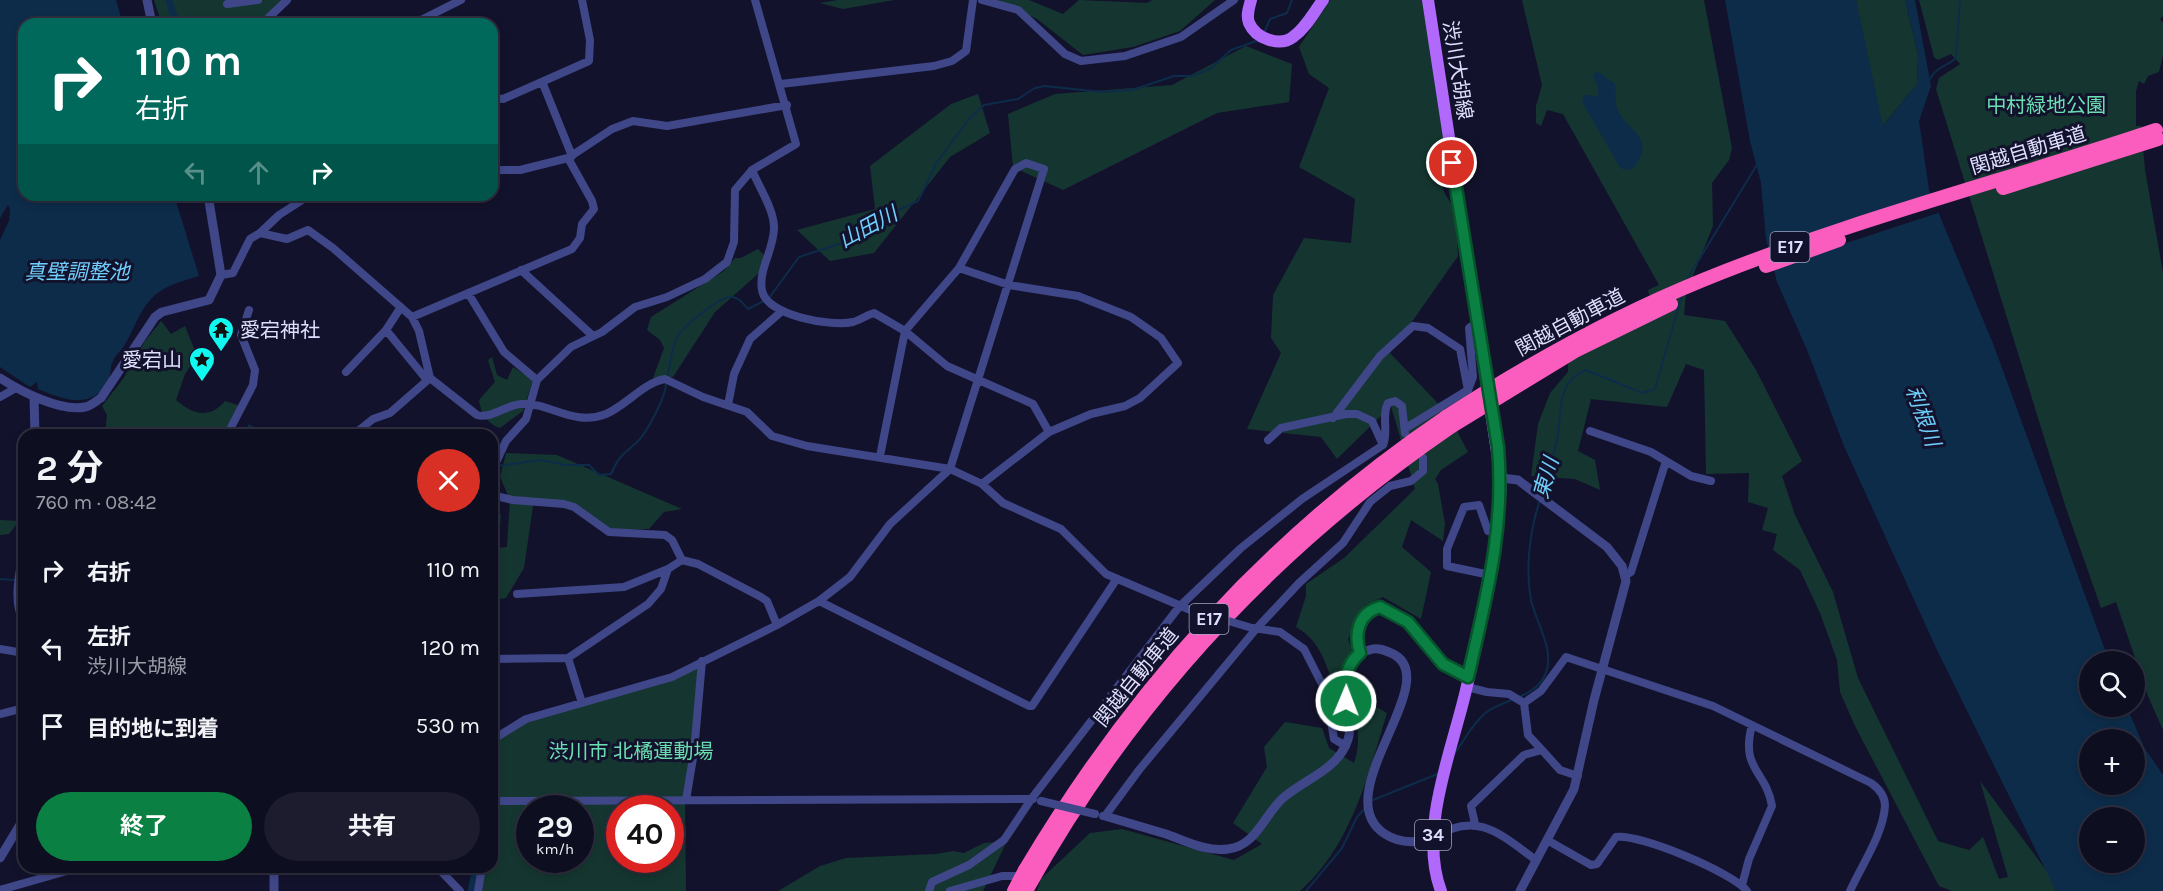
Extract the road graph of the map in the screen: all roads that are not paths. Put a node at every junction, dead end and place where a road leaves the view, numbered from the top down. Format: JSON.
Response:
{"nodes":[{"id":1,"x":147,"y":0,"type":"edge"},
{"id":2,"x":232,"y":0,"type":"edge"},
{"id":3,"x":258,"y":0,"type":"edge"},
{"id":4,"x":287,"y":0,"type":"edge"},
{"id":5,"x":461,"y":0,"type":"edge"},
{"id":6,"x":582,"y":0,"type":"edge"},
{"id":7,"x":755,"y":0,"type":"edge"},
{"id":8,"x":974,"y":0,"type":"edge"},
{"id":9,"x":982,"y":0,"type":"edge"},
{"id":10,"x":1234,"y":0,"type":"edge"},
{"id":11,"x":1251,"y":0,"type":"edge"},
{"id":12,"x":1323,"y":0,"type":"edge"},
{"id":13,"x":1428,"y":0,"type":"edge"},
{"id":14,"x":151,"y":18,"type":"edge"},
{"id":15,"x":268,"y":18,"type":"edge"},
{"id":16,"x":425,"y":18,"type":"edge"},
{"id":17,"x":543,"y":84,"type":"junction"},
{"id":18,"x":781,"y":84,"type":"junction"},
{"id":19,"x":498,"y":99,"type":"edge"},
{"id":20,"x":787,"y":105,"type":"junction"},
{"id":21,"x":2160,"y":133,"type":"edge"},
{"id":22,"x":570,"y":157,"type":"junction"},
{"id":23,"x":498,"y":169,"type":"edge"},
{"id":24,"x":752,"y":170,"type":"junction"},
{"id":25,"x":209,"y":201,"type":"edge"},
{"id":26,"x":301,"y":201,"type":"edge"},
{"id":27,"x":260,"y":233,"type":"junction"},
{"id":28,"x":959,"y":268,"type":"junction"},
{"id":29,"x":521,"y":270,"type":"junction"},
{"id":30,"x":221,"y":275,"type":"junction"},
{"id":31,"x":1009,"y":285,"type":"junction"},
{"id":32,"x":468,"y":292,"type":"junction"},
{"id":33,"x":401,"y":307,"type":"junction"},
{"id":34,"x":249,"y":310,"type":"dead end"},
{"id":35,"x":782,"y":310,"type":"junction"},
{"id":36,"x":412,"y":316,"type":"junction"},
{"id":37,"x":1476,"y":323,"type":"junction"},
{"id":38,"x":386,"y":330,"type":"junction"},
{"id":39,"x":905,"y":331,"type":"junction"},
{"id":40,"x":593,"y":336,"type":"junction"},
{"id":41,"x":346,"y":372,"type":"dead end"},
{"id":42,"x":0,"y":378,"type":"edge"},
{"id":43,"x":429,"y":379,"type":"junction"},
{"id":44,"x":979,"y":379,"type":"junction"},
{"id":45,"x":537,"y":380,"type":"junction"},
{"id":46,"x":16,"y":388,"type":"junction"},
{"id":47,"x":1468,"y":390,"type":"junction"},
{"id":48,"x":0,"y":397,"type":"edge"},
{"id":49,"x":34,"y":397,"type":"junction"},
{"id":50,"x":532,"y":405,"type":"junction"},
{"id":51,"x":728,"y":405,"type":"junction"},
{"id":52,"x":1333,"y":418,"type":"junction"},
{"id":53,"x":35,"y":429,"type":"edge"},
{"id":54,"x":230,"y":429,"type":"edge"},
{"id":55,"x":360,"y":429,"type":"edge"},
{"id":56,"x":1590,"y":431,"type":"dead end"},
{"id":57,"x":1049,"y":432,"type":"junction"},
{"id":58,"x":1268,"y":440,"type":"dead end"},
{"id":59,"x":1383,"y":445,"type":"junction"},
{"id":60,"x":880,"y":456,"type":"junction"},
{"id":61,"x":498,"y":458,"type":"edge"},
{"id":62,"x":1423,"y":458,"type":"dead end"},
{"id":63,"x":1666,"y":461,"type":"junction"},
{"id":64,"x":950,"y":469,"type":"junction"},
{"id":65,"x":1501,"y":478,"type":"junction"},
{"id":66,"x":1711,"y":481,"type":"dead end"},
{"id":67,"x":982,"y":484,"type":"junction"},
{"id":68,"x":498,"y":496,"type":"edge"},
{"id":69,"x":1498,"y":533,"type":"junction"},
{"id":70,"x":682,"y":560,"type":"junction"},
{"id":71,"x":668,"y":569,"type":"junction"},
{"id":72,"x":1490,"y":575,"type":"junction"},
{"id":73,"x":1625,"y":576,"type":"junction"},
{"id":74,"x":1116,"y":580,"type":"junction"},
{"id":75,"x":517,"y":594,"type":"dead end"},
{"id":76,"x":819,"y":600,"type":"junction"},
{"id":77,"x":1179,"y":607,"type":"junction"},
{"id":78,"x":777,"y":625,"type":"junction"},
{"id":79,"x":1254,"y":628,"type":"junction"},
{"id":80,"x":0,"y":649,"type":"edge"},
{"id":81,"x":18,"y":652,"type":"edge"},
{"id":82,"x":1360,"y":653,"type":"junction"},
{"id":83,"x":498,"y":658,"type":"edge"},
{"id":84,"x":568,"y":658,"type":"junction"},
{"id":85,"x":702,"y":661,"type":"junction"},
{"id":86,"x":1602,"y":667,"type":"junction"},
{"id":87,"x":1468,"y":682,"type":"junction"},
{"id":88,"x":1519,"y":700,"type":"junction"},
{"id":89,"x":582,"y":703,"type":"junction"},
{"id":90,"x":18,"y":710,"type":"edge"},
{"id":91,"x":0,"y":714,"type":"edge"},
{"id":92,"x":1752,"y":724,"type":"junction"},
{"id":93,"x":498,"y":736,"type":"edge"},
{"id":94,"x":1346,"y":746,"type":"junction"},
{"id":95,"x":1542,"y":750,"type":"junction"},
{"id":96,"x":1578,"y":776,"type":"junction"},
{"id":97,"x":1032,"y":798,"type":"junction"},
{"id":98,"x":686,"y":800,"type":"junction"},
{"id":99,"x":498,"y":801,"type":"edge"},
{"id":100,"x":1105,"y":816,"type":"junction"},
{"id":101,"x":1475,"y":824,"type":"junction"},
{"id":102,"x":18,"y":828,"type":"edge"},
{"id":103,"x":1433,"y":838,"type":"junction"},
{"id":104,"x":1547,"y":840,"type":"junction"},
{"id":105,"x":0,"y":858,"type":"edge"},
{"id":106,"x":1536,"y":860,"type":"junction"},
{"id":107,"x":1031,"y":871,"type":"junction"},
{"id":108,"x":60,"y":873,"type":"edge"},
{"id":109,"x":274,"y":873,"type":"edge"},
{"id":110,"x":443,"y":873,"type":"edge"},
{"id":111,"x":481,"y":873,"type":"edge"},
{"id":112,"x":1745,"y":888,"type":"edge"},
{"id":113,"x":0,"y":890,"type":"edge"},
{"id":114,"x":274,"y":891,"type":"edge"},
{"id":115,"x":460,"y":891,"type":"edge"},
{"id":116,"x":478,"y":891,"type":"edge"},
{"id":117,"x":929,"y":891,"type":"edge"},
{"id":118,"x":950,"y":891,"type":"edge"},
{"id":119,"x":1014,"y":891,"type":"edge"},
{"id":120,"x":1024,"y":891,"type":"edge"},
{"id":121,"x":1441,"y":891,"type":"edge"},
{"id":122,"x":1520,"y":891,"type":"edge"},
{"id":123,"x":1850,"y":891,"type":"edge"}],
"edges":[{"from":1,"to":14,"type":"street"},
{"from":2,"to":3,"type":"street"},
{"from":4,"to":15,"type":"street"},
{"from":5,"to":16,"type":"street"},
{"from":6,"to":17,"type":"street"},
{"from":7,"to":18,"type":"street"},
{"from":8,"to":18,"type":"street"},
{"from":9,"to":10,"type":"street"},
{"from":11,"to":12,"type":"main road"},
{"from":13,"to":37,"type":"main road","name":"渋川大胡線","number":"34"},
{"from":17,"to":19,"type":"street"},
{"from":17,"to":22,"type":"street"},
{"from":18,"to":20,"type":"street"},
{"from":20,"to":22,"type":"street"},
{"from":20,"to":24,"type":"street"},
{"from":21,"to":107,"type":"highway","name":"関越自動車道","number":"E17","bridge":true},
{"from":22,"to":23,"type":"street"},
{"from":22,"to":29,"type":"street"},
{"from":24,"to":35,"type":"street"},
{"from":24,"to":40,"type":"street"},
{"from":25,"to":30,"type":"street"},
{"from":26,"to":27,"type":"street"},
{"from":27,"to":30,"type":"street"},
{"from":27,"to":33,"type":"street"},
{"from":28,"to":31,"type":"street"},
{"from":28,"to":31,"type":"street"},
{"from":28,"to":39,"type":"street"},
{"from":29,"to":32,"type":"street"},
{"from":29,"to":40,"type":"street"},
{"from":30,"to":49,"type":"street"},
{"from":31,"to":44,"type":"street"},
{"from":31,"to":57,"type":"street"},
{"from":32,"to":36,"type":"street"},
{"from":32,"to":45,"type":"street"},
{"from":33,"to":36,"type":"street"},
{"from":33,"to":38,"type":"street"},
{"from":34,"to":54,"type":"street"},
{"from":35,"to":39,"type":"street"},
{"from":35,"to":51,"type":"street"},
{"from":36,"to":43,"type":"street"},
{"from":37,"to":47,"type":"street"},
{"from":37,"to":65,"type":"main road","name":"渋川大胡線","number":"34"},
{"from":38,"to":41,"type":"street"},
{"from":38,"to":43,"type":"street"},
{"from":39,"to":44,"type":"street"},
{"from":39,"to":60,"type":"street"},
{"from":40,"to":45,"type":"street"},
{"from":42,"to":46,"type":"street"},
{"from":43,"to":50,"type":"street"},
{"from":43,"to":55,"type":"street"},
{"from":44,"to":57,"type":"street"},
{"from":44,"to":64,"type":"street"},
{"from":45,"to":50,"type":"street"},
{"from":46,"to":48,"type":"street"},
{"from":46,"to":49,"type":"street"},
{"from":47,"to":52,"type":"street"},
{"from":47,"to":59,"type":"street"},
{"from":49,"to":53,"type":"street"},
{"from":50,"to":51,"type":"street"},
{"from":50,"to":61,"type":"street"},
{"from":51,"to":60,"type":"street"},
{"from":52,"to":58,"type":"street"},
{"from":52,"to":59,"type":"street"},
{"from":56,"to":63,"type":"street"},
{"from":57,"to":67,"type":"street"},
{"from":59,"to":77,"type":"street"},
{"from":60,"to":64,"type":"street"},
{"from":62,"to":79,"type":"street"},
{"from":63,"to":66,"type":"street"},
{"from":63,"to":73,"type":"street"},
{"from":64,"to":67,"type":"street"},
{"from":64,"to":76,"type":"street"},
{"from":65,"to":69,"type":"main road","name":"渋川大胡線","number":"34"},
{"from":65,"to":73,"type":"street"},
{"from":67,"to":74,"type":"street"},
{"from":68,"to":70,"type":"street"},
{"from":69,"to":72,"type":"main road","name":"渋川大胡線","number":"34"},
{"from":69,"to":72,"type":"street"},
{"from":70,"to":71,"type":"street"},
{"from":70,"to":78,"type":"street"},
{"from":71,"to":75,"type":"street"},
{"from":71,"to":84,"type":"street"},
{"from":72,"to":87,"type":"main road","name":"渋川大胡線","number":"34"},
{"from":73,"to":86,"type":"street"},
{"from":74,"to":76,"type":"street"},
{"from":74,"to":77,"type":"street"},
{"from":76,"to":78,"type":"street"},
{"from":77,"to":79,"type":"street","bridge":true},
{"from":77,"to":97,"type":"street"},
{"from":78,"to":85,"type":"street"},
{"from":79,"to":94,"type":"street"},
{"from":79,"to":100,"type":"street"},
{"from":80,"to":81,"type":"street"},
{"from":82,"to":87,"type":"street"},
{"from":82,"to":94,"type":"street"},
{"from":82,"to":103,"type":"street"},
{"from":83,"to":84,"type":"street"},
{"from":84,"to":89,"type":"street"},
{"from":85,"to":89,"type":"street"},
{"from":85,"to":98,"type":"street"},
{"from":86,"to":88,"type":"street"},
{"from":86,"to":92,"type":"street"},
{"from":86,"to":96,"type":"street"},
{"from":87,"to":88,"type":"street"},
{"from":87,"to":103,"type":"main road","name":"渋川大胡線","number":"34"},
{"from":88,"to":95,"type":"street"},
{"from":89,"to":93,"type":"street"},
{"from":90,"to":91,"type":"street"},
{"from":92,"to":112,"type":"street"},
{"from":92,"to":123,"type":"street"},
{"from":94,"to":100,"type":"street"},
{"from":95,"to":96,"type":"street"},
{"from":95,"to":101,"type":"street"},
{"from":96,"to":104,"type":"street"},
{"from":97,"to":98,"type":"street"},
{"from":97,"to":100,"type":"street","bridge":true},
{"from":97,"to":117,"type":"street"},
{"from":98,"to":99,"type":"street"},
{"from":101,"to":103,"type":"street"},
{"from":101,"to":106,"type":"street"},
{"from":102,"to":105,"type":"street"},
{"from":103,"to":121,"type":"main road","number":"34"},
{"from":104,"to":106,"type":"street"},
{"from":104,"to":112,"type":"street"},
{"from":106,"to":122,"type":"street"},
{"from":107,"to":119,"type":"highway","name":"関越自動車道","number":"E17","bridge":true},
{"from":107,"to":120,"type":"highway","name":"関越自動車道","number":"E17"},
{"from":108,"to":113,"type":"street"},
{"from":109,"to":114,"type":"street"},
{"from":110,"to":115,"type":"street"},
{"from":111,"to":116,"type":"street"},
{"from":118,"to":120,"type":"street"}]}
